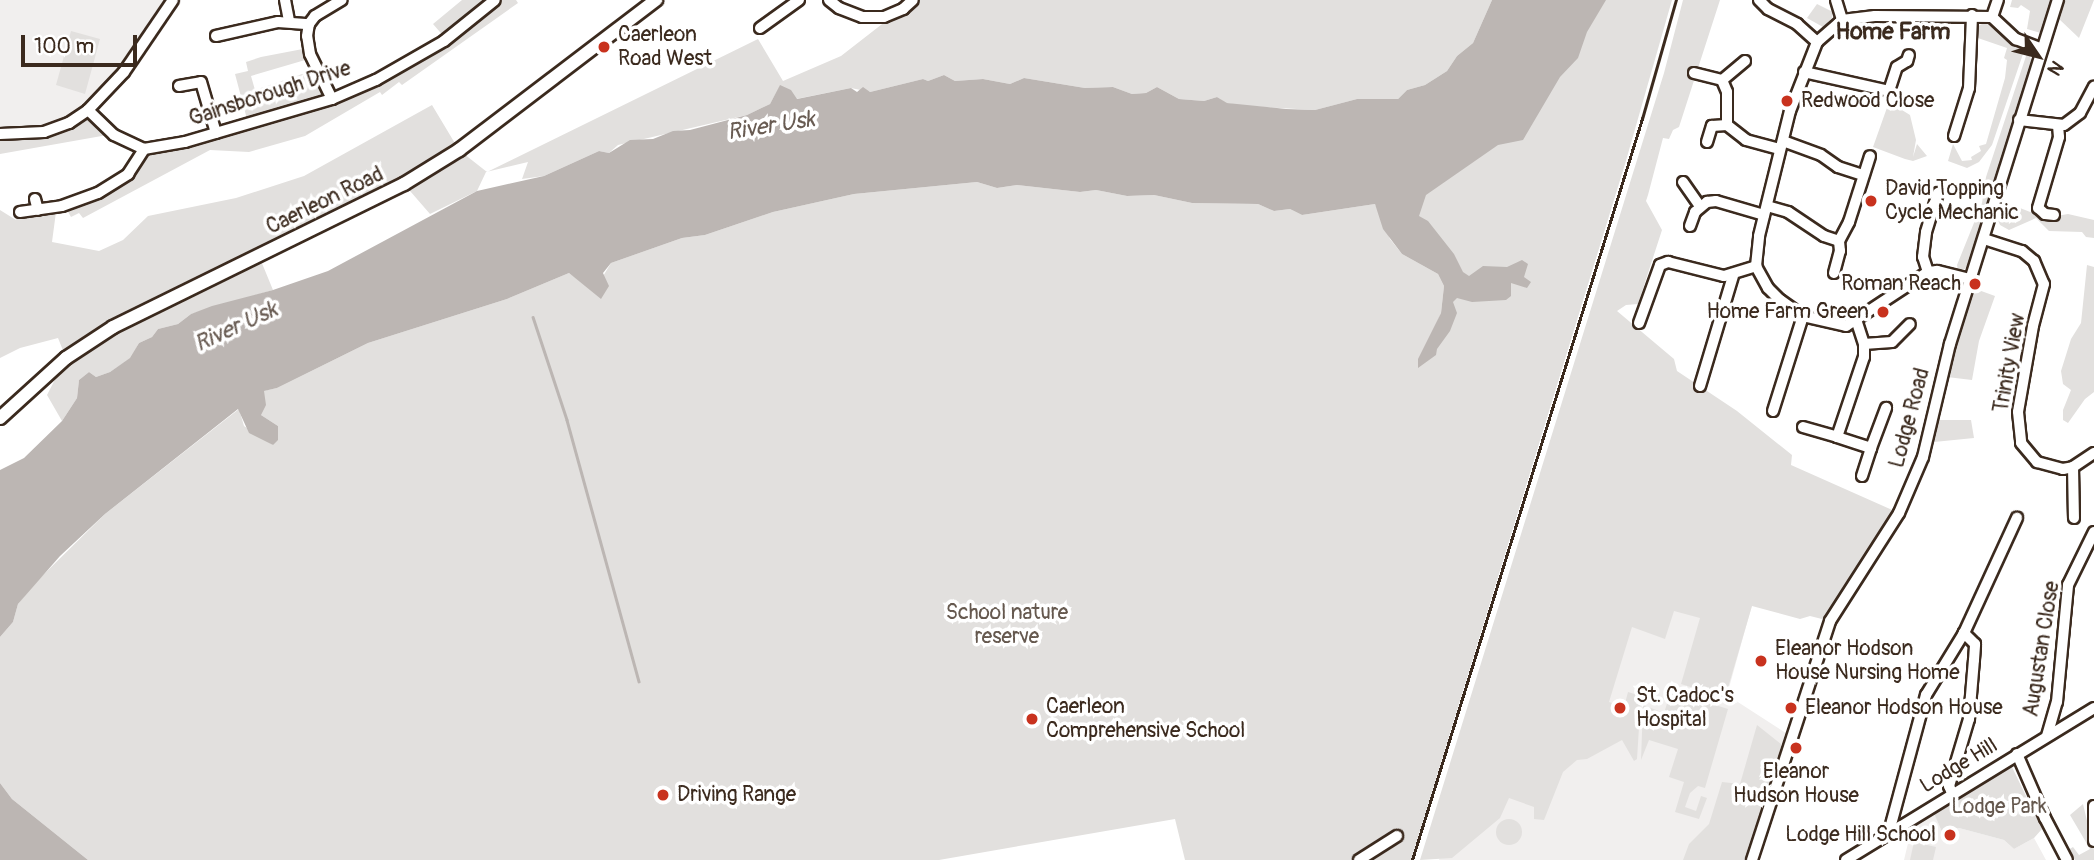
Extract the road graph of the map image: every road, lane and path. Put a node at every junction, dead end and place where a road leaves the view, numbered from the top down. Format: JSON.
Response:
{"nodes":[{"id":1,"x":173,"y":0,"type":"edge"},
{"id":2,"x":285,"y":0,"type":"edge"},
{"id":3,"x":342,"y":0,"type":"edge"},
{"id":4,"x":495,"y":0,"type":"edge"},
{"id":5,"x":656,"y":0,"type":"edge"},
{"id":6,"x":799,"y":0,"type":"edge"},
{"id":7,"x":830,"y":0,"type":"edge"},
{"id":8,"x":914,"y":0,"type":"edge"},
{"id":9,"x":1759,"y":0,"type":"edge"},
{"id":10,"x":1836,"y":0,"type":"edge"},
{"id":11,"x":1998,"y":0,"type":"edge"},
{"id":12,"x":2058,"y":0,"type":"edge"},
{"id":13,"x":1972,"y":15,"type":"junction"},
{"id":14,"x":1992,"y":17,"type":"junction"},
{"id":15,"x":1842,"y":20,"type":"junction"},
{"id":16,"x":289,"y":21,"type":"junction"},
{"id":17,"x":309,"y":24,"type":"junction"},
{"id":18,"x":760,"y":28,"type":"dead end"},
{"id":19,"x":216,"y":36,"type":"dead end"},
{"id":20,"x":1818,"y":42,"type":"junction"},
{"id":21,"x":2042,"y":49,"type":"junction"},
{"id":22,"x":1909,"y":55,"type":"dead end"},
{"id":23,"x":1745,"y":61,"type":"dead end"},
{"id":24,"x":1804,"y":72,"type":"junction"},
{"id":25,"x":1694,"y":73,"type":"dead end"},
{"id":26,"x":1722,"y":80,"type":"junction"},
{"id":27,"x":179,"y":86,"type":"dead end"},
{"id":28,"x":2094,"y":87,"type":"edge"},
{"id":29,"x":332,"y":99,"type":"junction"},
{"id":30,"x":89,"y":110,"type":"junction"},
{"id":31,"x":2019,"y":120,"type":"junction"},
{"id":32,"x":1727,"y":125,"type":"junction"},
{"id":33,"x":2058,"y":126,"type":"junction"},
{"id":34,"x":216,"y":133,"type":"junction"},
{"id":35,"x":0,"y":134,"type":"edge"},
{"id":36,"x":1954,"y":136,"type":"dead end"},
{"id":37,"x":1707,"y":142,"type":"dead end"},
{"id":38,"x":1781,"y":145,"type":"junction"},
{"id":39,"x":144,"y":149,"type":"junction"},
{"id":40,"x":1870,"y":156,"type":"dead end"},
{"id":41,"x":1863,"y":175,"type":"junction"},
{"id":42,"x":1683,"y":182,"type":"dead end"},
{"id":43,"x":1938,"y":193,"type":"dead end"},
{"id":44,"x":1700,"y":206,"type":"junction"},
{"id":45,"x":1766,"y":211,"type":"junction"},
{"id":46,"x":19,"y":212,"type":"dead end"},
{"id":47,"x":2054,"y":215,"type":"dead end"},
{"id":48,"x":1690,"y":226,"type":"dead end"},
{"id":49,"x":1983,"y":239,"type":"junction"},
{"id":50,"x":1839,"y":241,"type":"junction"},
{"id":51,"x":1756,"y":266,"type":"junction"},
{"id":52,"x":1928,"y":272,"type":"junction"},
{"id":53,"x":1834,"y":273,"type":"dead end"},
{"id":54,"x":1733,"y":276,"type":"junction"},
{"id":55,"x":1970,"y":279,"type":"junction"},
{"id":56,"x":1803,"y":316,"type":"junction"},
{"id":57,"x":1856,"y":320,"type":"junction"},
{"id":58,"x":1639,"y":323,"type":"dead end"},
{"id":59,"x":1910,"y":324,"type":"dead end"},
{"id":60,"x":1864,"y":344,"type":"junction"},
{"id":61,"x":1700,"y":386,"type":"dead end"},
{"id":62,"x":1886,"y":408,"type":"dead end"},
{"id":63,"x":1773,"y":411,"type":"dead end"},
{"id":64,"x":0,"y":418,"type":"edge"},
{"id":65,"x":1803,"y":427,"type":"dead end"},
{"id":66,"x":1837,"y":437,"type":"junction"},
{"id":67,"x":1871,"y":448,"type":"junction"},
{"id":68,"x":2094,"y":453,"type":"edge"},
{"id":69,"x":2073,"y":467,"type":"junction"},
{"id":70,"x":1862,"y":476,"type":"dead end"},
{"id":71,"x":2074,"y":518,"type":"dead end"},
{"id":72,"x":2017,"y":519,"type":"dead end"},
{"id":73,"x":2094,"y":532,"type":"edge"},
{"id":74,"x":1964,"y":633,"type":"junction"},
{"id":75,"x":2094,"y":708,"type":"edge"},
{"id":76,"x":2047,"y":736,"type":"junction"},
{"id":77,"x":2017,"y":754,"type":"junction"},
{"id":78,"x":1952,"y":793,"type":"junction"},
{"id":79,"x":2094,"y":806,"type":"edge"},
{"id":80,"x":1889,"y":832,"type":"junction"},
{"id":81,"x":1397,"y":836,"type":"dead end"},
{"id":82,"x":2094,"y":841,"type":"edge"},
{"id":83,"x":1359,"y":860,"type":"edge"},
{"id":84,"x":1752,"y":860,"type":"edge"},
{"id":85,"x":1846,"y":860,"type":"edge"},
{"id":86,"x":2067,"y":860,"type":"edge"}],
"edges":[{"from":1,"to":30,"type":"street"},
{"from":2,"to":16,"type":"street"},
{"from":3,"to":17,"type":"street"},
{"from":4,"to":29,"type":"street","name":"Gainsborough Drive"},
{"from":5,"to":64,"type":"main road","name":"Caerleon Road"},
{"from":6,"to":18,"type":"street"},
{"from":7,"to":8,"type":"street"},
{"from":9,"to":20,"type":"street"},
{"from":10,"to":15,"type":"street"},
{"from":11,"to":14,"type":"street"},
{"from":12,"to":21,"type":"street","name":"Lodge Road"},
{"from":13,"to":14,"type":"street"},
{"from":13,"to":15,"type":"street"},
{"from":13,"to":36,"type":"street"},
{"from":14,"to":21,"type":"street"},
{"from":15,"to":20,"type":"street"},
{"from":16,"to":17,"type":"street"},
{"from":16,"to":19,"type":"street"},
{"from":17,"to":29,"type":"street"},
{"from":20,"to":24,"type":"street"},
{"from":21,"to":31,"type":"street","name":"Lodge Road"},
{"from":22,"to":24,"type":"street"},
{"from":23,"to":26,"type":"street"},
{"from":24,"to":38,"type":"street"},
{"from":25,"to":26,"type":"street"},
{"from":26,"to":32,"type":"street"},
{"from":27,"to":34,"type":"street"},
{"from":28,"to":33,"type":"street"},
{"from":29,"to":34,"type":"street","name":"Gainsborough Drive"},
{"from":30,"to":35,"type":"street"},
{"from":30,"to":39,"type":"street"},
{"from":31,"to":33,"type":"street"},
{"from":31,"to":49,"type":"street","name":"Lodge Road"},
{"from":32,"to":37,"type":"street"},
{"from":32,"to":38,"type":"street"},
{"from":33,"to":47,"type":"street"},
{"from":34,"to":39,"type":"street","name":"Gainsborough Drive"},
{"from":38,"to":41,"type":"street"},
{"from":38,"to":45,"type":"street"},
{"from":39,"to":46,"type":"street"},
{"from":40,"to":41,"type":"street"},
{"from":41,"to":50,"type":"street"},
{"from":42,"to":44,"type":"street"},
{"from":43,"to":52,"type":"street"},
{"from":44,"to":45,"type":"street"},
{"from":44,"to":48,"type":"street"},
{"from":45,"to":50,"type":"street"},
{"from":45,"to":51,"type":"street"},
{"from":49,"to":55,"type":"street","name":"Lodge Road"},
{"from":49,"to":69,"type":"street","name":"Trinity View"},
{"from":50,"to":53,"type":"street"},
{"from":51,"to":54,"type":"street"},
{"from":51,"to":56,"type":"street"},
{"from":52,"to":55,"type":"street"},
{"from":52,"to":57,"type":"street"},
{"from":54,"to":58,"type":"street"},
{"from":54,"to":61,"type":"street"},
{"from":55,"to":84,"type":"street","name":"Lodge Road"},
{"from":56,"to":57,"type":"street"},
{"from":56,"to":63,"type":"street"},
{"from":57,"to":60,"type":"street"},
{"from":59,"to":60,"type":"street"},
{"from":60,"to":66,"type":"street"},
{"from":62,"to":67,"type":"street"},
{"from":65,"to":66,"type":"street"},
{"from":66,"to":67,"type":"street"},
{"from":67,"to":70,"type":"street"},
{"from":68,"to":69,"type":"street"},
{"from":69,"to":71,"type":"street"},
{"from":72,"to":74,"type":"street"},
{"from":73,"to":76,"type":"street","name":"Augustan Close"},
{"from":74,"to":78,"type":"street"},
{"from":74,"to":80,"type":"street"},
{"from":75,"to":76,"type":"street","name":"Lodge Hill"},
{"from":76,"to":77,"type":"street","name":"Lodge Hill"},
{"from":77,"to":78,"type":"street","name":"Lodge Hill"},
{"from":77,"to":86,"type":"street"},
{"from":78,"to":80,"type":"street","name":"Lodge Hill"},
{"from":79,"to":82,"type":"street"},
{"from":80,"to":85,"type":"street","name":"Lodge Hill"},
{"from":81,"to":83,"type":"street"}]}
